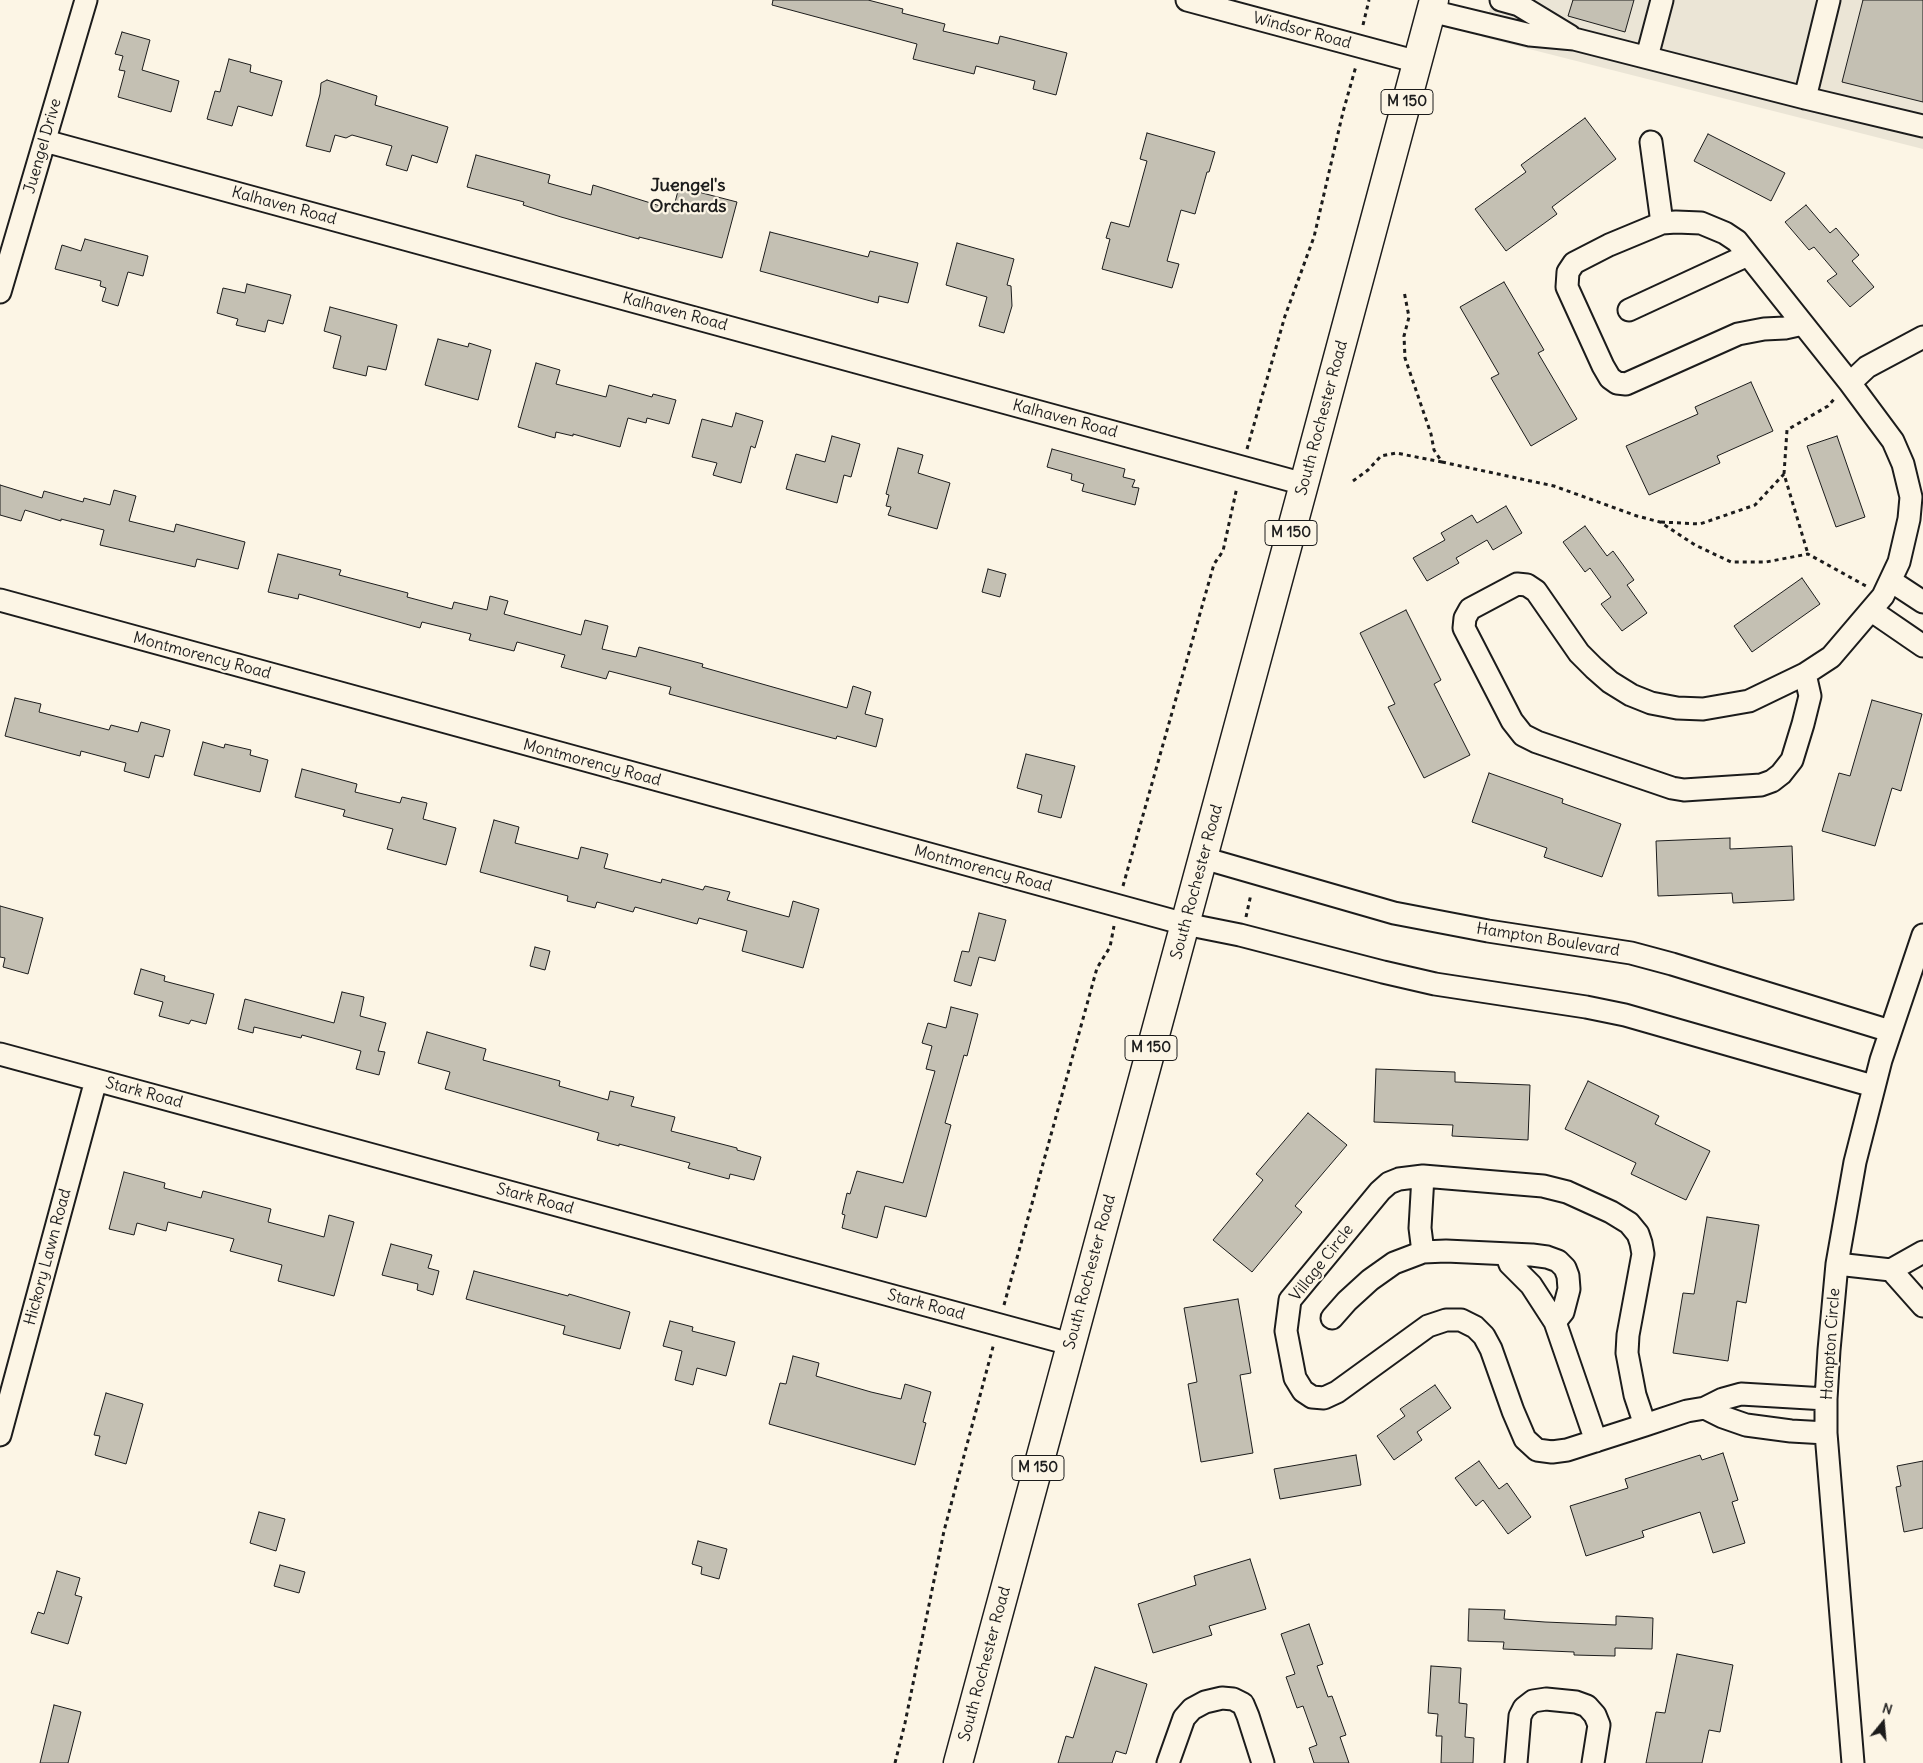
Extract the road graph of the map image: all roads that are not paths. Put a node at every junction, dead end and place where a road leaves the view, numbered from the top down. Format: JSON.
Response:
{"nodes":[{"id":1,"x":86,"y":0,"type":"edge"},
{"id":2,"x":1187,"y":0,"type":"edge"},
{"id":3,"x":1662,"y":0,"type":"edge"},
{"id":4,"x":1829,"y":0,"type":"edge"},
{"id":5,"x":1514,"y":2,"type":"edge"},
{"id":6,"x":1432,"y":6,"type":"edge"},
{"id":7,"x":1574,"y":39,"type":"junction"},
{"id":8,"x":1647,"y":57,"type":"junction"},
{"id":9,"x":1418,"y":62,"type":"junction"},
{"id":10,"x":1805,"y":98,"type":"junction"},
{"id":11,"x":1923,"y":126,"type":"edge"},
{"id":12,"x":44,"y":141,"type":"junction"},
{"id":13,"x":1651,"y":142,"type":"dead end"},
{"id":14,"x":1662,"y":223,"type":"junction"},
{"id":15,"x":1748,"y":255,"type":"junction"},
{"id":16,"x":0,"y":292,"type":"edge"},
{"id":17,"x":1629,"y":310,"type":"dead end"},
{"id":18,"x":1803,"y":324,"type":"junction"},
{"id":19,"x":1923,"y":337,"type":"edge"},
{"id":20,"x":1850,"y":383,"type":"junction"},
{"id":21,"x":1916,"y":479,"type":"edge"},
{"id":22,"x":1304,"y":484,"type":"junction"},
{"id":23,"x":1882,"y":596,"type":"junction"},
{"id":24,"x":0,"y":600,"type":"edge"},
{"id":25,"x":1923,"y":602,"type":"edge"},
{"id":26,"x":1923,"y":646,"type":"edge"},
{"id":27,"x":1805,"y":674,"type":"junction"},
{"id":28,"x":1203,"y":858,"type":"junction"},
{"id":29,"x":1185,"y":924,"type":"junction"},
{"id":30,"x":1923,"y":935,"type":"edge"},
{"id":31,"x":1890,"y":1031,"type":"junction"},
{"id":32,"x":0,"y":1054,"type":"edge"},
{"id":33,"x":96,"y":1080,"type":"junction"},
{"id":34,"x":1873,"y":1086,"type":"junction"},
{"id":35,"x":1423,"y":1176,"type":"junction"},
{"id":36,"x":1423,"y":1252,"type":"junction"},
{"id":37,"x":1923,"y":1252,"type":"edge"},
{"id":38,"x":1506,"y":1254,"type":"junction"},
{"id":39,"x":1837,"y":1264,"type":"junction"},
{"id":40,"x":1891,"y":1270,"type":"junction"},
{"id":41,"x":1923,"y":1306,"type":"edge"},
{"id":42,"x":1332,"y":1318,"type":"dead end"},
{"id":43,"x":1555,"y":1322,"type":"junction"},
{"id":44,"x":1070,"y":1344,"type":"junction"},
{"id":45,"x":1826,"y":1399,"type":"junction"},
{"id":46,"x":1705,"y":1408,"type":"junction"},
{"id":47,"x":1645,"y":1425,"type":"junction"},
{"id":48,"x":1826,"y":1432,"type":"junction"},
{"id":49,"x":0,"y":1435,"type":"edge"},
{"id":50,"x":1596,"y":1442,"type":"junction"},
{"id":51,"x":958,"y":1763,"type":"edge"},
{"id":52,"x":1168,"y":1763,"type":"edge"},
{"id":53,"x":1263,"y":1763,"type":"edge"},
{"id":54,"x":1516,"y":1763,"type":"edge"},
{"id":55,"x":1593,"y":1763,"type":"edge"},
{"id":56,"x":1853,"y":1763,"type":"edge"}],
"edges":[{"from":1,"to":12,"type":"street","name":"Juengel Drive"},
{"from":2,"to":9,"type":"street","name":"Windsor Road"},
{"from":3,"to":8,"type":"street"},
{"from":4,"to":10,"type":"street"},
{"from":5,"to":7,"type":"street"},
{"from":6,"to":7,"type":"street"},
{"from":6,"to":9,"type":"main road","name":"South Rochester Road","number":"M 150"},
{"from":7,"to":8,"type":"street"},
{"from":8,"to":10,"type":"street"},
{"from":9,"to":22,"type":"main road","name":"South Rochester Road","number":"M 150"},
{"from":10,"to":11,"type":"street"},
{"from":12,"to":16,"type":"street","name":"Juengel Drive"},
{"from":12,"to":22,"type":"street","name":"Kalhaven Road"},
{"from":13,"to":14,"type":"street"},
{"from":14,"to":15,"type":"street"},
{"from":14,"to":18,"type":"street"},
{"from":15,"to":17,"type":"street"},
{"from":15,"to":18,"type":"street"},
{"from":18,"to":20,"type":"street"},
{"from":19,"to":20,"type":"street"},
{"from":20,"to":21,"type":"street"},
{"from":21,"to":23,"type":"street"},
{"from":22,"to":28,"type":"main road","name":"South Rochester Road","number":"M 150"},
{"from":23,"to":25,"type":"street"},
{"from":23,"to":26,"type":"street"},
{"from":23,"to":27,"type":"street"},
{"from":24,"to":29,"type":"street","name":"Montmorency Road"},
{"from":27,"to":27,"type":"street"},
{"from":28,"to":29,"type":"main road","name":"South Rochester Road","number":"M 150"},
{"from":28,"to":31,"type":"street","name":"Hampton Boulevard"},
{"from":29,"to":34,"type":"street"},
{"from":29,"to":44,"type":"main road","name":"South Rochester Road","number":"M 150"},
{"from":30,"to":31,"type":"street","name":"Hampton Circle"},
{"from":31,"to":34,"type":"street","name":"Hampton Circle"},
{"from":32,"to":33,"type":"street","name":"Stark Road"},
{"from":33,"to":44,"type":"street","name":"Stark Road"},
{"from":33,"to":49,"type":"street","name":"Hickory Lawn Road"},
{"from":34,"to":39,"type":"street","name":"Hampton Circle"},
{"from":35,"to":36,"type":"street"},
{"from":35,"to":47,"type":"street","name":"Village Circle"},
{"from":35,"to":50,"type":"street","name":"Village Circle"},
{"from":36,"to":38,"type":"street"},
{"from":36,"to":42,"type":"street"},
{"from":37,"to":40,"type":"street"},
{"from":38,"to":43,"type":"street"},
{"from":38,"to":43,"type":"street"},
{"from":39,"to":40,"type":"street"},
{"from":39,"to":45,"type":"street","name":"Hampton Circle"},
{"from":40,"to":41,"type":"street"},
{"from":43,"to":50,"type":"street"},
{"from":44,"to":51,"type":"main road","name":"South Rochester Road","number":"M 150"},
{"from":45,"to":46,"type":"street","name":"Village Circle"},
{"from":45,"to":48,"type":"street","name":"Hampton Circle"},
{"from":46,"to":47,"type":"street","name":"Village Circle"},
{"from":46,"to":48,"type":"street"},
{"from":47,"to":50,"type":"street","name":"Village Circle"},
{"from":48,"to":56,"type":"street","name":"Hampton Circle"},
{"from":52,"to":53,"type":"street"},
{"from":54,"to":55,"type":"street"}]}
